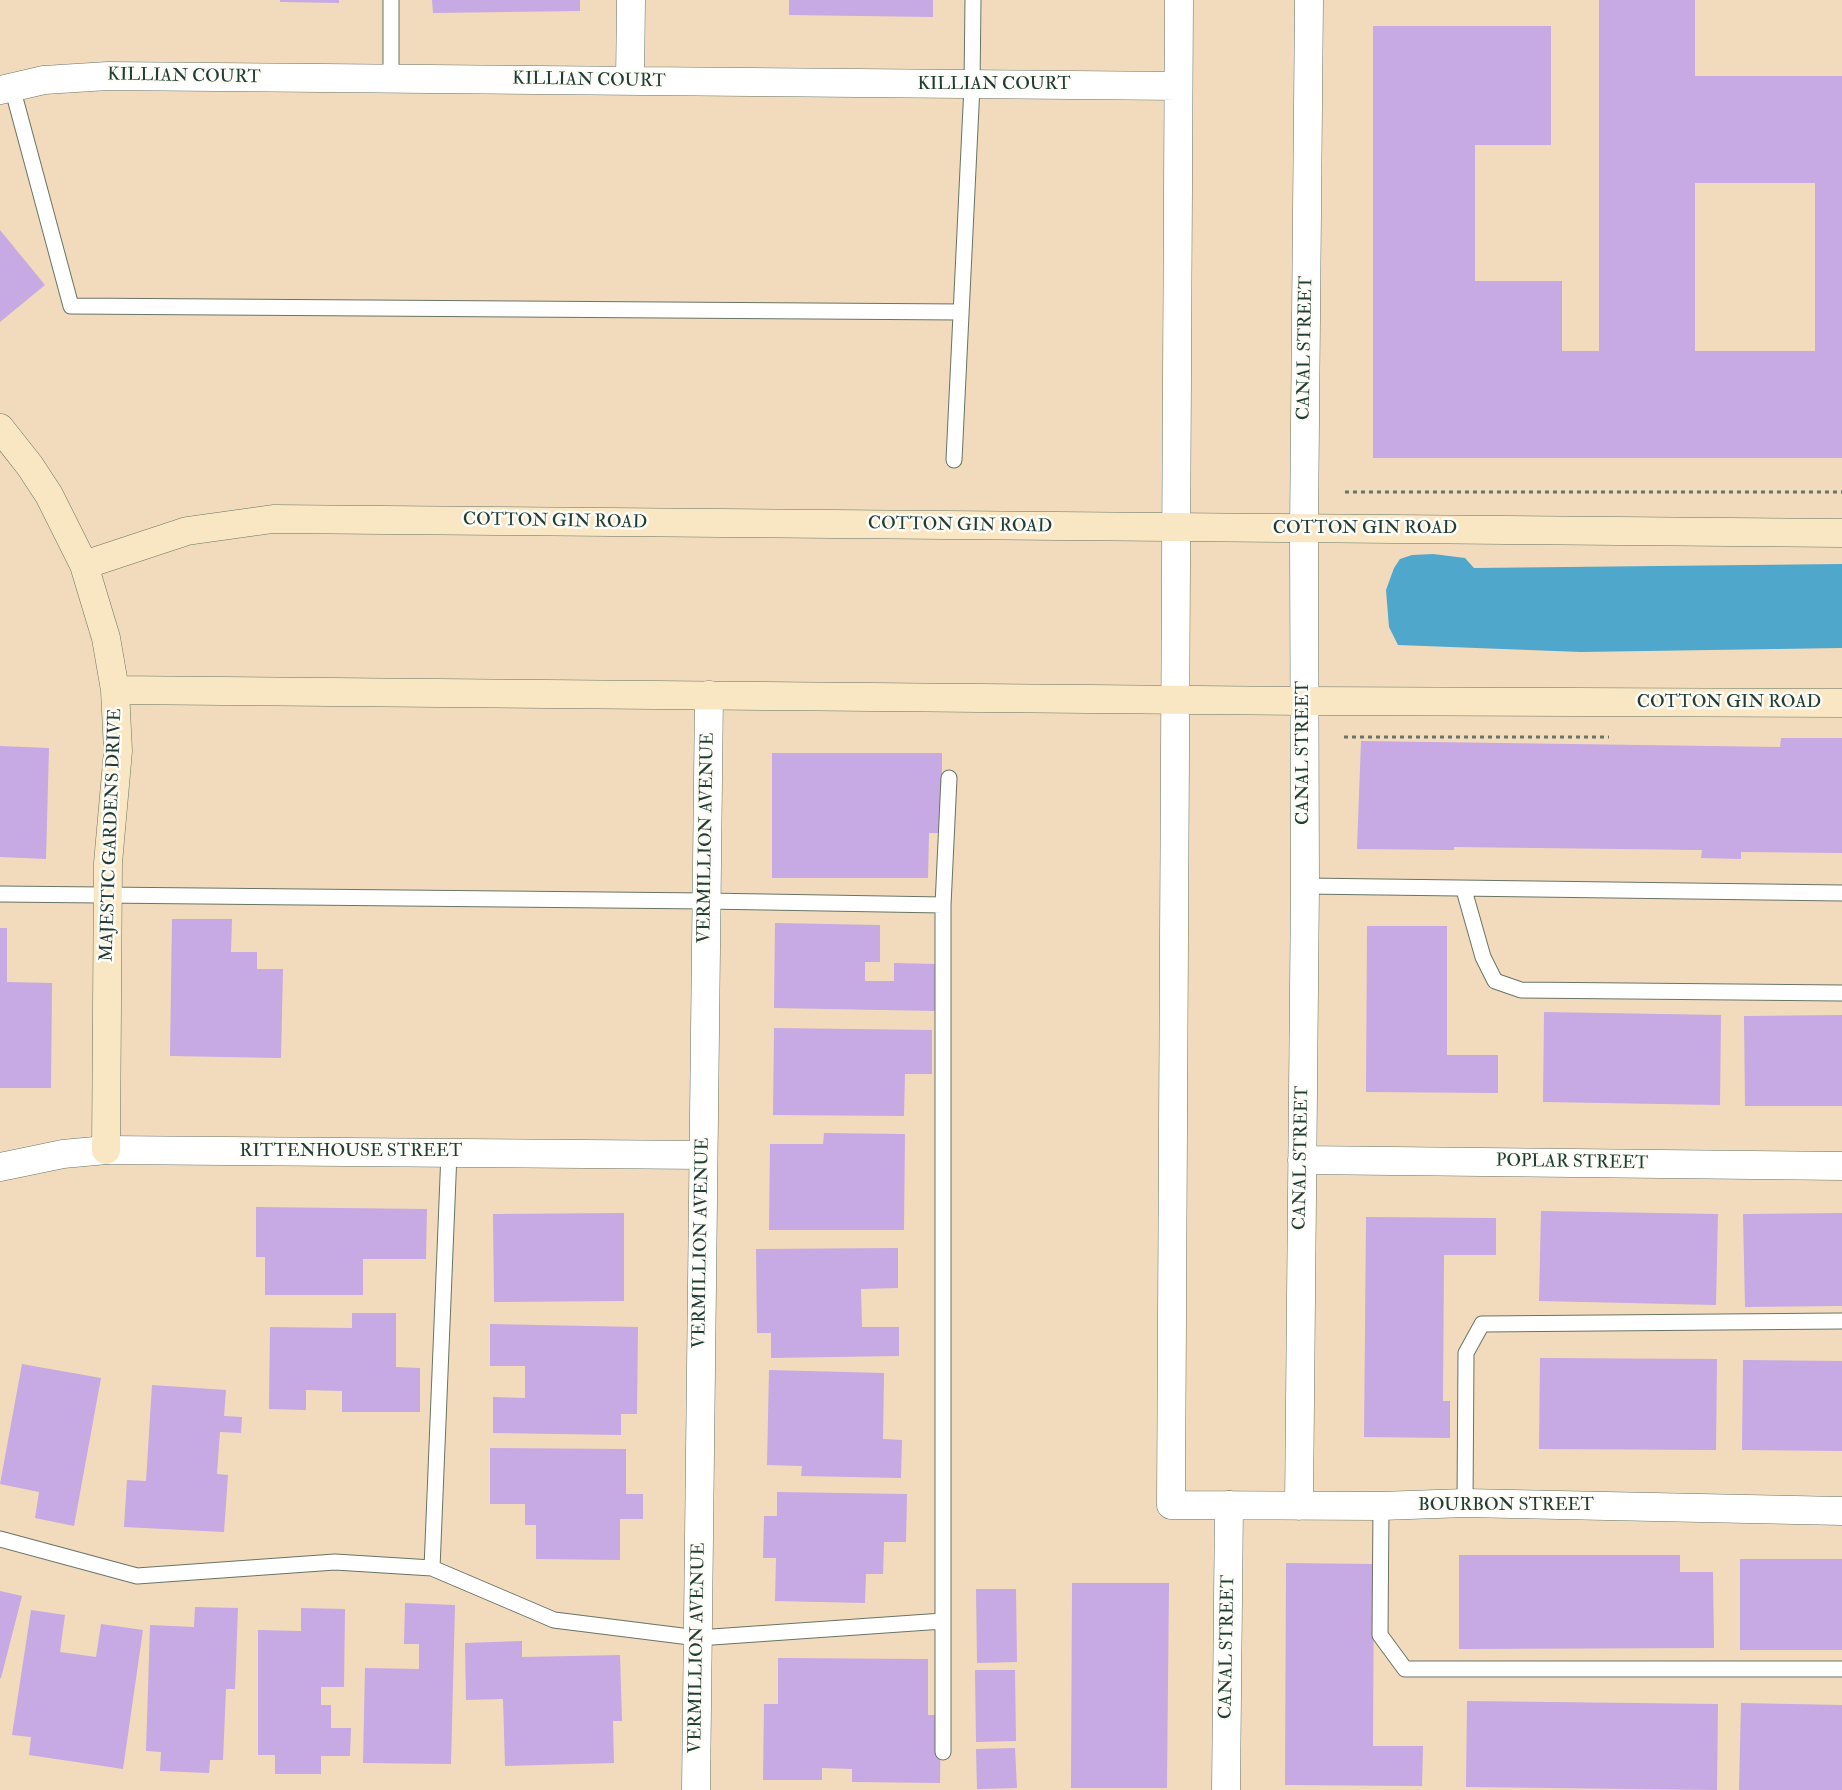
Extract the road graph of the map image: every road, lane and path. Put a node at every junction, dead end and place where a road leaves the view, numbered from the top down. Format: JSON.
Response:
{"nodes":[{"id":1,"x":390,"y":0,"type":"edge"},
{"id":2,"x":631,"y":0,"type":"edge"},
{"id":3,"x":973,"y":0,"type":"edge"},
{"id":4,"x":1179,"y":0,"type":"edge"},
{"id":5,"x":1310,"y":0,"type":"edge"},
{"id":6,"x":390,"y":79,"type":"junction"},
{"id":7,"x":630,"y":82,"type":"junction"},
{"id":8,"x":972,"y":86,"type":"junction"},
{"id":9,"x":1178,"y":86,"type":"junction"},
{"id":10,"x":6,"y":88,"type":"edge"},
{"id":11,"x":961,"y":312,"type":"junction"},
{"id":12,"x":0,"y":428,"type":"edge"},
{"id":13,"x":954,"y":460,"type":"dead end"},
{"id":14,"x":1345,"y":492,"type":"dead end"},
{"id":15,"x":1842,"y":492,"type":"edge"},
{"id":16,"x":1176,"y":528,"type":"junction"},
{"id":17,"x":1304,"y":529,"type":"junction"},
{"id":18,"x":1842,"y":533,"type":"edge"},
{"id":19,"x":84,"y":564,"type":"junction"},
{"id":20,"x":115,"y":690,"type":"junction"},
{"id":21,"x":709,"y":695,"type":"junction"},
{"id":22,"x":1176,"y":699,"type":"junction"},
{"id":23,"x":1304,"y":701,"type":"junction"},
{"id":24,"x":1842,"y":703,"type":"edge"},
{"id":25,"x":1344,"y":737,"type":"dead end"},
{"id":26,"x":1613,"y":737,"type":"dead end"},
{"id":27,"x":948,"y":778,"type":"dead end"},
{"id":28,"x":1305,"y":886,"type":"junction"},
{"id":29,"x":1464,"y":890,"type":"junction"},
{"id":30,"x":1842,"y":893,"type":"edge"},
{"id":31,"x":0,"y":894,"type":"edge"},
{"id":32,"x":108,"y":895,"type":"junction"},
{"id":33,"x":706,"y":901,"type":"junction"},
{"id":34,"x":943,"y":905,"type":"junction"},
{"id":35,"x":1842,"y":993,"type":"edge"},
{"id":36,"x":106,"y":1150,"type":"junction"},
{"id":37,"x":449,"y":1153,"type":"junction"},
{"id":38,"x":703,"y":1155,"type":"junction"},
{"id":39,"x":1302,"y":1160,"type":"junction"},
{"id":40,"x":1842,"y":1166,"type":"edge"},
{"id":41,"x":0,"y":1167,"type":"edge"},
{"id":42,"x":1842,"y":1321,"type":"edge"},
{"id":43,"x":1464,"y":1503,"type":"junction"},
{"id":44,"x":1229,"y":1505,"type":"junction"},
{"id":45,"x":1299,"y":1506,"type":"junction"},
{"id":46,"x":1381,"y":1506,"type":"junction"},
{"id":47,"x":1842,"y":1510,"type":"edge"},
{"id":48,"x":0,"y":1538,"type":"edge"},
{"id":49,"x":432,"y":1568,"type":"junction"},
{"id":50,"x":943,"y":1622,"type":"junction"},
{"id":51,"x":698,"y":1638,"type":"junction"},
{"id":52,"x":1842,"y":1670,"type":"edge"},
{"id":53,"x":943,"y":1752,"type":"dead end"},
{"id":54,"x":696,"y":1790,"type":"edge"},
{"id":55,"x":1226,"y":1790,"type":"edge"}],
"edges":[{"from":1,"to":6,"type":"lane"},
{"from":2,"to":7,"type":"street"},
{"from":3,"to":8,"type":"lane"},
{"from":4,"to":9,"type":"street"},
{"from":5,"to":17,"type":"street","name":"CANAL STREET"},
{"from":6,"to":7,"type":"street","name":"KILLIAN COURT"},
{"from":6,"to":10,"type":"street","name":"KILLIAN COURT"},
{"from":7,"to":8,"type":"street","name":"KILLIAN COURT"},
{"from":8,"to":9,"type":"street","name":"KILLIAN COURT"},
{"from":8,"to":11,"type":"lane"},
{"from":9,"to":16,"type":"street"},
{"from":10,"to":11,"type":"lane"},
{"from":11,"to":13,"type":"lane"},
{"from":12,"to":19,"type":"street","name":"MAJESTIC GARDENS DRIVE"},
{"from":14,"to":15,"type":"path"},
{"from":16,"to":17,"type":"street","name":"COTTON GIN ROAD"},
{"from":16,"to":19,"type":"street","name":"COTTON GIN ROAD"},
{"from":16,"to":22,"type":"street"},
{"from":17,"to":18,"type":"street","name":"COTTON GIN ROAD"},
{"from":17,"to":23,"type":"street","name":"CANAL STREET"},
{"from":19,"to":20,"type":"street","name":"MAJESTIC GARDENS DRIVE"},
{"from":20,"to":21,"type":"street","name":"COTTON GIN ROAD"},
{"from":20,"to":32,"type":"street","name":"MAJESTIC GARDENS DRIVE"},
{"from":21,"to":22,"type":"street","name":"COTTON GIN ROAD"},
{"from":21,"to":33,"type":"street","name":"VERMILLION AVENUE"},
{"from":22,"to":23,"type":"street","name":"COTTON GIN ROAD"},
{"from":22,"to":44,"type":"street","name":"BOURBON STREET"},
{"from":23,"to":24,"type":"street","name":"COTTON GIN ROAD"},
{"from":23,"to":28,"type":"street","name":"CANAL STREET"},
{"from":25,"to":26,"type":"path"},
{"from":27,"to":34,"type":"lane"},
{"from":28,"to":29,"type":"lane"},
{"from":28,"to":39,"type":"street","name":"CANAL STREET"},
{"from":29,"to":30,"type":"lane"},
{"from":29,"to":35,"type":"lane"},
{"from":31,"to":32,"type":"lane"},
{"from":32,"to":33,"type":"lane"},
{"from":32,"to":36,"type":"street","name":"MAJESTIC GARDENS DRIVE"},
{"from":33,"to":34,"type":"lane"},
{"from":33,"to":38,"type":"street","name":"VERMILLION AVENUE"},
{"from":34,"to":50,"type":"lane"},
{"from":36,"to":37,"type":"street","name":"RITTENHOUSE STREET"},
{"from":36,"to":41,"type":"street","name":"RITTENHOUSE STREET"},
{"from":37,"to":38,"type":"street","name":"RITTENHOUSE STREET"},
{"from":37,"to":49,"type":"lane"},
{"from":38,"to":51,"type":"street","name":"VERMILLION AVENUE"},
{"from":39,"to":40,"type":"street","name":"POPLAR STREET"},
{"from":39,"to":45,"type":"street","name":"CANAL STREET"},
{"from":42,"to":43,"type":"lane"},
{"from":43,"to":46,"type":"street","name":"BOURBON STREET"},
{"from":43,"to":47,"type":"street","name":"BOURBON STREET"},
{"from":44,"to":45,"type":"street","name":"BOURBON STREET"},
{"from":44,"to":55,"type":"street","name":"CANAL STREET"},
{"from":45,"to":46,"type":"street","name":"BOURBON STREET"},
{"from":46,"to":52,"type":"lane"},
{"from":48,"to":49,"type":"lane"},
{"from":49,"to":51,"type":"lane"},
{"from":50,"to":51,"type":"lane"},
{"from":50,"to":53,"type":"lane"},
{"from":51,"to":54,"type":"street","name":"VERMILLION AVENUE"}]}
